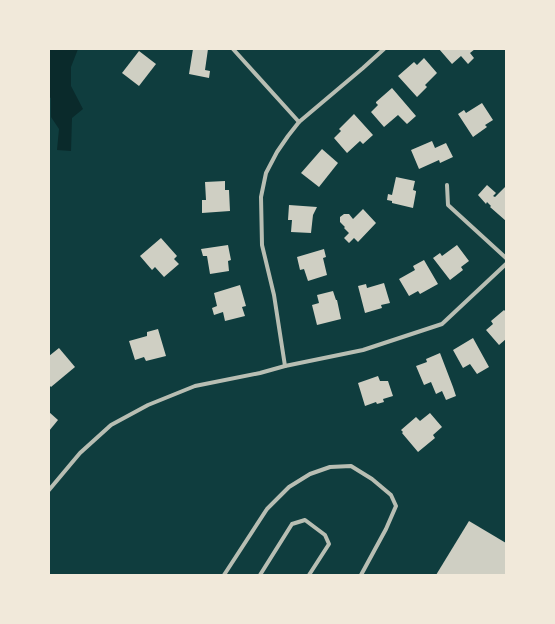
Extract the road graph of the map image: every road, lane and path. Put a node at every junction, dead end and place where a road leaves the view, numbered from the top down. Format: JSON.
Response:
{"nodes":[{"id":1,"x":233,"y":49,"type":"edge"},
{"id":2,"x":384,"y":49,"type":"edge"},
{"id":3,"x":299,"y":122,"type":"junction"},
{"id":4,"x":447,"y":185,"type":"dead end"},
{"id":5,"x":506,"y":258,"type":"edge"},
{"id":6,"x":506,"y":264,"type":"edge"},
{"id":7,"x":285,"y":366,"type":"junction"},
{"id":8,"x":49,"y":490,"type":"edge"},
{"id":9,"x":224,"y":575,"type":"edge"},
{"id":10,"x":260,"y":575,"type":"edge"},
{"id":11,"x":309,"y":575,"type":"edge"},
{"id":12,"x":361,"y":575,"type":"edge"}],
"edges":[{"from":1,"to":3,"type":"street"},
{"from":2,"to":3,"type":"street"},
{"from":3,"to":7,"type":"street"},
{"from":4,"to":5,"type":"street"},
{"from":6,"to":7,"type":"street"},
{"from":7,"to":8,"type":"street"},
{"from":9,"to":12,"type":"street"},
{"from":10,"to":11,"type":"street"}]}
